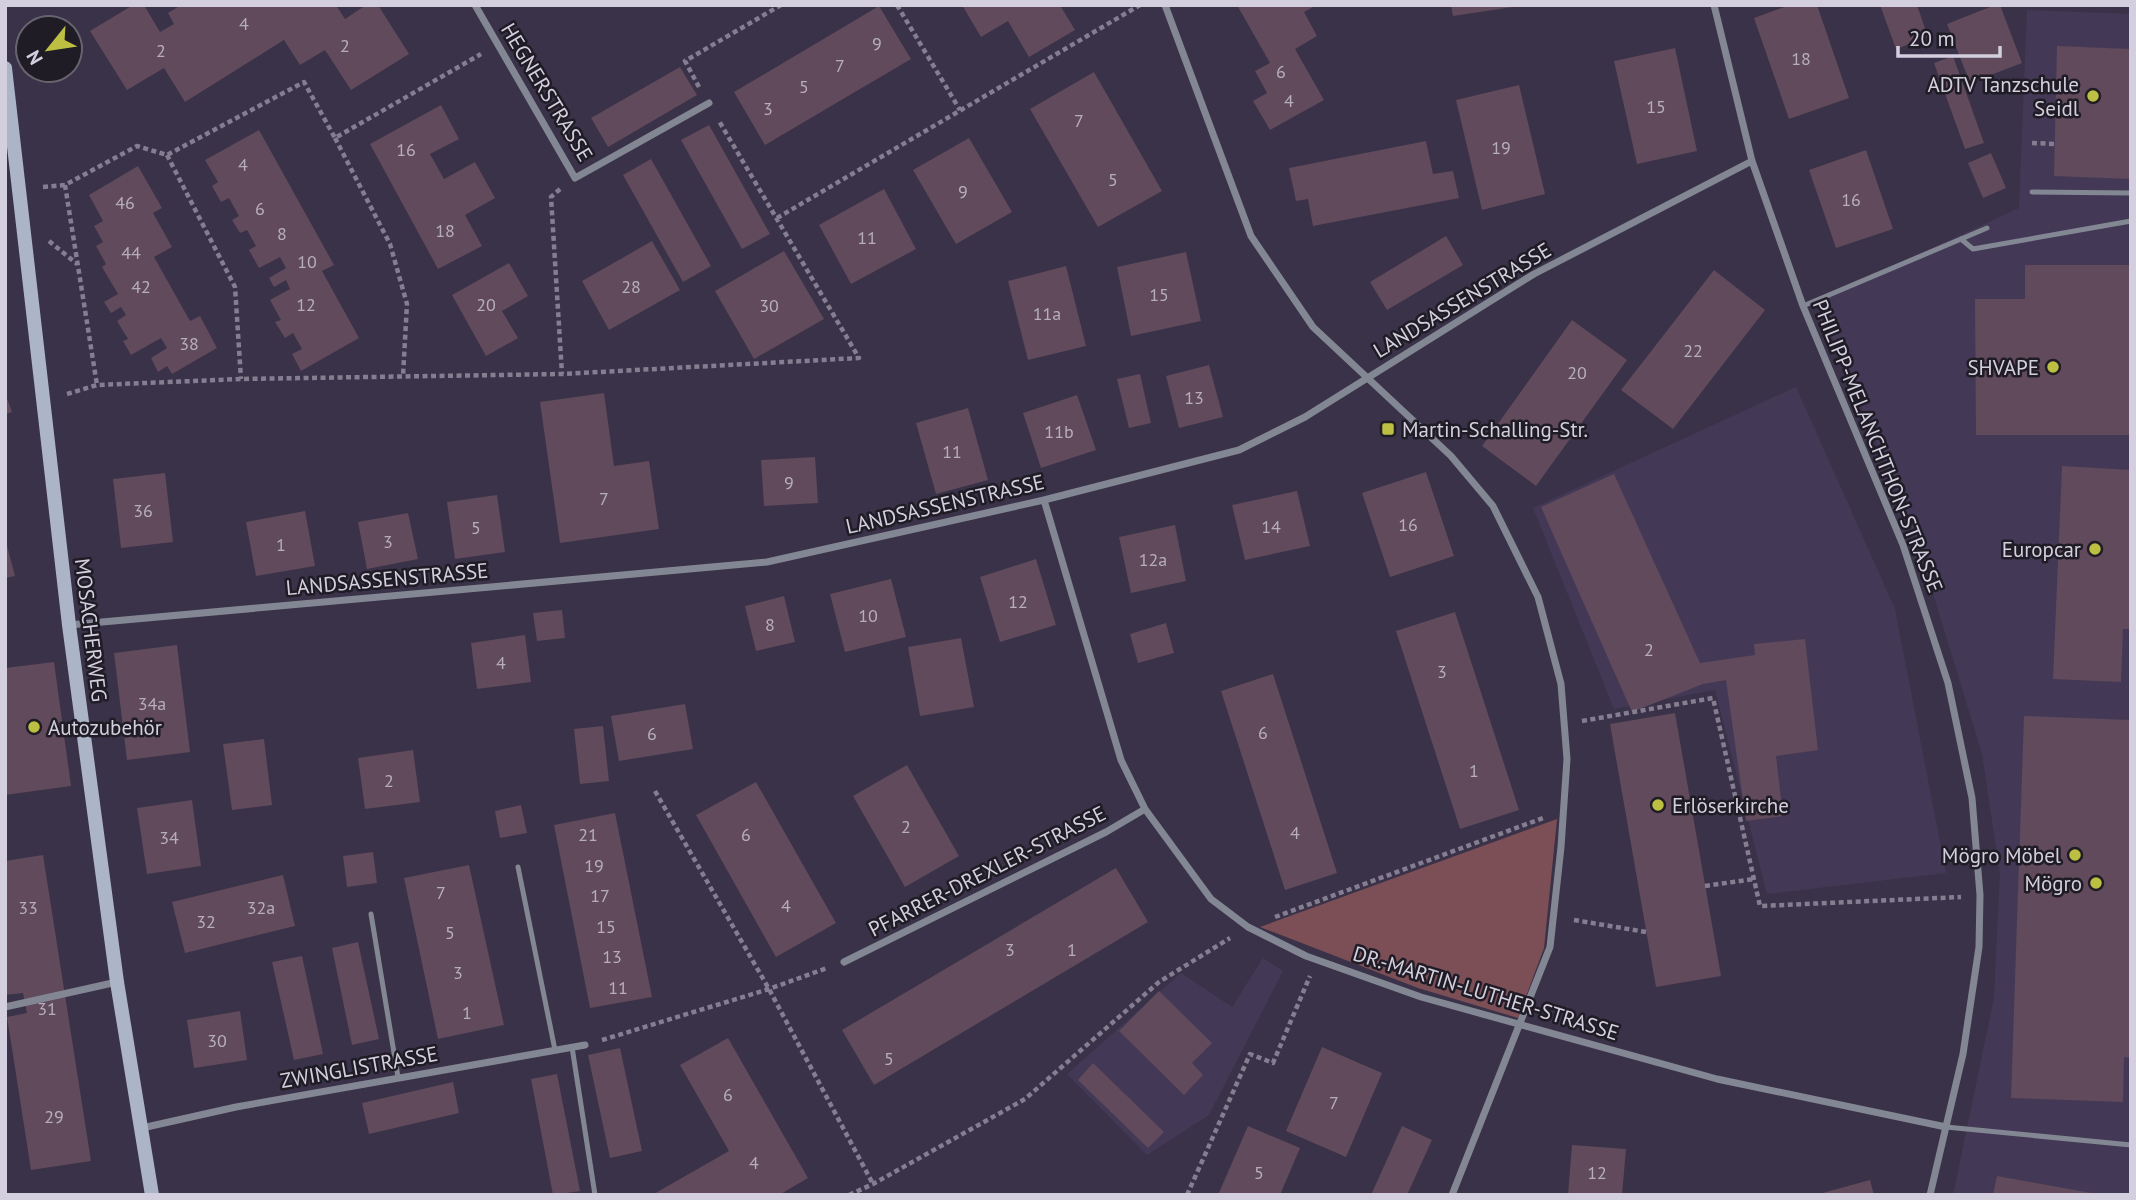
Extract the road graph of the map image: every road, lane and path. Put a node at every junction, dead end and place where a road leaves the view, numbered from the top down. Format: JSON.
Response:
{"nodes":[{"id":1,"x":475,"y":5,"type":"edge"},
{"id":2,"x":781,"y":5,"type":"edge"},
{"id":3,"x":897,"y":5,"type":"edge"},
{"id":4,"x":1140,"y":5,"type":"edge"},
{"id":5,"x":1164,"y":5,"type":"edge"},
{"id":6,"x":1714,"y":5,"type":"edge"},
{"id":7,"x":498,"y":44,"type":"junction"},
{"id":8,"x":5,"y":68,"type":"edge"},
{"id":9,"x":709,"y":103,"type":"junction"},
{"id":10,"x":961,"y":110,"type":"junction"},
{"id":11,"x":335,"y":138,"type":"junction"},
{"id":12,"x":2032,"y":143,"type":"dead end"},
{"id":13,"x":2054,"y":144,"type":"dead end"},
{"id":14,"x":167,"y":155,"type":"junction"},
{"id":15,"x":1752,"y":161,"type":"junction"},
{"id":16,"x":575,"y":178,"type":"junction"},
{"id":17,"x":2032,"y":192,"type":"dead end"},
{"id":18,"x":2131,"y":193,"type":"edge"},
{"id":19,"x":777,"y":218,"type":"junction"},
{"id":20,"x":2131,"y":221,"type":"edge"},
{"id":21,"x":1987,"y":228,"type":"dead end"},
{"id":22,"x":1961,"y":239,"type":"junction"},
{"id":23,"x":1803,"y":306,"type":"junction"},
{"id":24,"x":562,"y":374,"type":"junction"},
{"id":25,"x":403,"y":376,"type":"junction"},
{"id":26,"x":1367,"y":378,"type":"junction"},
{"id":27,"x":241,"y":379,"type":"junction"},
{"id":28,"x":1044,"y":500,"type":"junction"},
{"id":29,"x":69,"y":625,"type":"junction"},
{"id":30,"x":1564,"y":724,"type":"junction"},
{"id":31,"x":655,"y":791,"type":"dead end"},
{"id":32,"x":1145,"y":809,"type":"junction"},
{"id":33,"x":1564,"y":810,"type":"junction"},
{"id":34,"x":518,"y":867,"type":"dead end"},
{"id":35,"x":1754,"y":879,"type":"junction"},
{"id":36,"x":1705,"y":886,"type":"dead end"},
{"id":37,"x":1980,"y":895,"type":"junction"},
{"id":38,"x":370,"y":914,"type":"dead end"},
{"id":39,"x":1554,"y":916,"type":"junction"},
{"id":40,"x":1248,"y":927,"type":"junction"},
{"id":41,"x":1646,"y":932,"type":"dead end"},
{"id":42,"x":1317,"y":960,"type":"junction"},
{"id":43,"x":844,"y":962,"type":"joint"},
{"id":44,"x":117,"y":982,"type":"junction"},
{"id":45,"x":769,"y":989,"type":"junction"},
{"id":46,"x":5,"y":1007,"type":"edge"},
{"id":47,"x":1521,"y":1023,"type":"junction"},
{"id":48,"x":585,"y":1045,"type":"joint"},
{"id":49,"x":572,"y":1047,"type":"junction"},
{"id":50,"x":555,"y":1050,"type":"junction"},
{"id":51,"x":398,"y":1077,"type":"junction"},
{"id":52,"x":1946,"y":1127,"type":"junction"},
{"id":53,"x":140,"y":1128,"type":"junction"},
{"id":54,"x":2131,"y":1145,"type":"edge"},
{"id":55,"x":873,"y":1184,"type":"junction"},
{"id":56,"x":152,"y":1195,"type":"edge"},
{"id":57,"x":595,"y":1195,"type":"edge"},
{"id":58,"x":849,"y":1195,"type":"edge"},
{"id":59,"x":1187,"y":1195,"type":"edge"},
{"id":60,"x":1452,"y":1195,"type":"edge"},
{"id":61,"x":1930,"y":1195,"type":"edge"}],
"edges":[{"from":1,"to":7,"type":"street","name":"HEGNERSTRASSE"},
{"from":2,"to":9,"type":"path"},
{"from":3,"to":10,"type":"path"},
{"from":4,"to":10,"type":"path"},
{"from":5,"to":26,"type":"street"},
{"from":6,"to":15,"type":"street","name":"PHILIPP-MELANCHTHON-STRASSE"},
{"from":7,"to":11,"type":"path"},
{"from":7,"to":16,"type":"street","name":"HEGNERSTRASSE"},
{"from":8,"to":29,"type":"street","name":"MOSACHERWEG"},
{"from":9,"to":16,"type":"street","name":"HEGNERSTRASSE"},
{"from":9,"to":19,"type":"path"},
{"from":10,"to":19,"type":"path"},
{"from":11,"to":14,"type":"path"},
{"from":11,"to":25,"type":"path"},
{"from":12,"to":13,"type":"path"},
{"from":14,"to":27,"type":"path"},
{"from":14,"to":27,"type":"path"},
{"from":15,"to":23,"type":"street","name":"PHILIPP-MELANCHTHON-STRASSE"},
{"from":15,"to":26,"type":"street","name":"LANDSASSENSTRASSE"},
{"from":16,"to":24,"type":"path"},
{"from":17,"to":18,"type":"lane"},
{"from":19,"to":24,"type":"path"},
{"from":20,"to":22,"type":"lane"},
{"from":21,"to":22,"type":"lane"},
{"from":22,"to":23,"type":"lane"},
{"from":23,"to":37,"type":"street","name":"PHILIPP-MELANCHTHON-STRASSE"},
{"from":24,"to":25,"type":"path"},
{"from":25,"to":27,"type":"path"},
{"from":26,"to":28,"type":"street","name":"LANDSASSENSTRASSE"},
{"from":26,"to":30,"type":"street"},
{"from":28,"to":29,"type":"street","name":"LANDSASSENSTRASSE"},
{"from":28,"to":32,"type":"street","name":"DR.-MARTIN-LUTHER-STRASSE"},
{"from":29,"to":44,"type":"street","name":"MOSACHERWEG"},
{"from":30,"to":33,"type":"street"},
{"from":30,"to":35,"type":"path"},
{"from":31,"to":45,"type":"path"},
{"from":32,"to":40,"type":"street","name":"DR.-MARTIN-LUTHER-STRASSE"},
{"from":32,"to":43,"type":"street","name":"PFARRER-DREXLER-STRASSE"},
{"from":33,"to":39,"type":"street"},
{"from":33,"to":40,"type":"path"},
{"from":34,"to":50,"type":"lane"},
{"from":35,"to":36,"type":"path"},
{"from":35,"to":37,"type":"path"},
{"from":37,"to":52,"type":"street","name":"PHILIPP-MELANCHTHON-STRASSE"},
{"from":38,"to":51,"type":"lane"},
{"from":39,"to":41,"type":"path"},
{"from":39,"to":47,"type":"street"},
{"from":40,"to":42,"type":"street","name":"DR.-MARTIN-LUTHER-STRASSE"},
{"from":40,"to":55,"type":"path"},
{"from":42,"to":47,"type":"street","name":"DR.-MARTIN-LUTHER-STRASSE"},
{"from":42,"to":59,"type":"path"},
{"from":43,"to":45,"type":"path"},
{"from":44,"to":46,"type":"street"},
{"from":44,"to":53,"type":"street","name":"MOSACHERWEG"},
{"from":45,"to":48,"type":"path"},
{"from":45,"to":55,"type":"path"},
{"from":47,"to":52,"type":"street","name":"DR.-MARTIN-LUTHER-STRASSE"},
{"from":47,"to":60,"type":"street"},
{"from":48,"to":49,"type":"street","name":"ZWINGLISTRASSE"},
{"from":49,"to":50,"type":"street","name":"ZWINGLISTRASSE"},
{"from":49,"to":57,"type":"lane"},
{"from":50,"to":51,"type":"street","name":"ZWINGLISTRASSE"},
{"from":51,"to":53,"type":"street","name":"ZWINGLISTRASSE"},
{"from":52,"to":54,"type":"lane"},
{"from":52,"to":61,"type":"street","name":"PHILIPP-MELANCHTHON-STRASSE"},
{"from":53,"to":56,"type":"street","name":"MOSACHERWEG"},
{"from":55,"to":58,"type":"path"}]}
